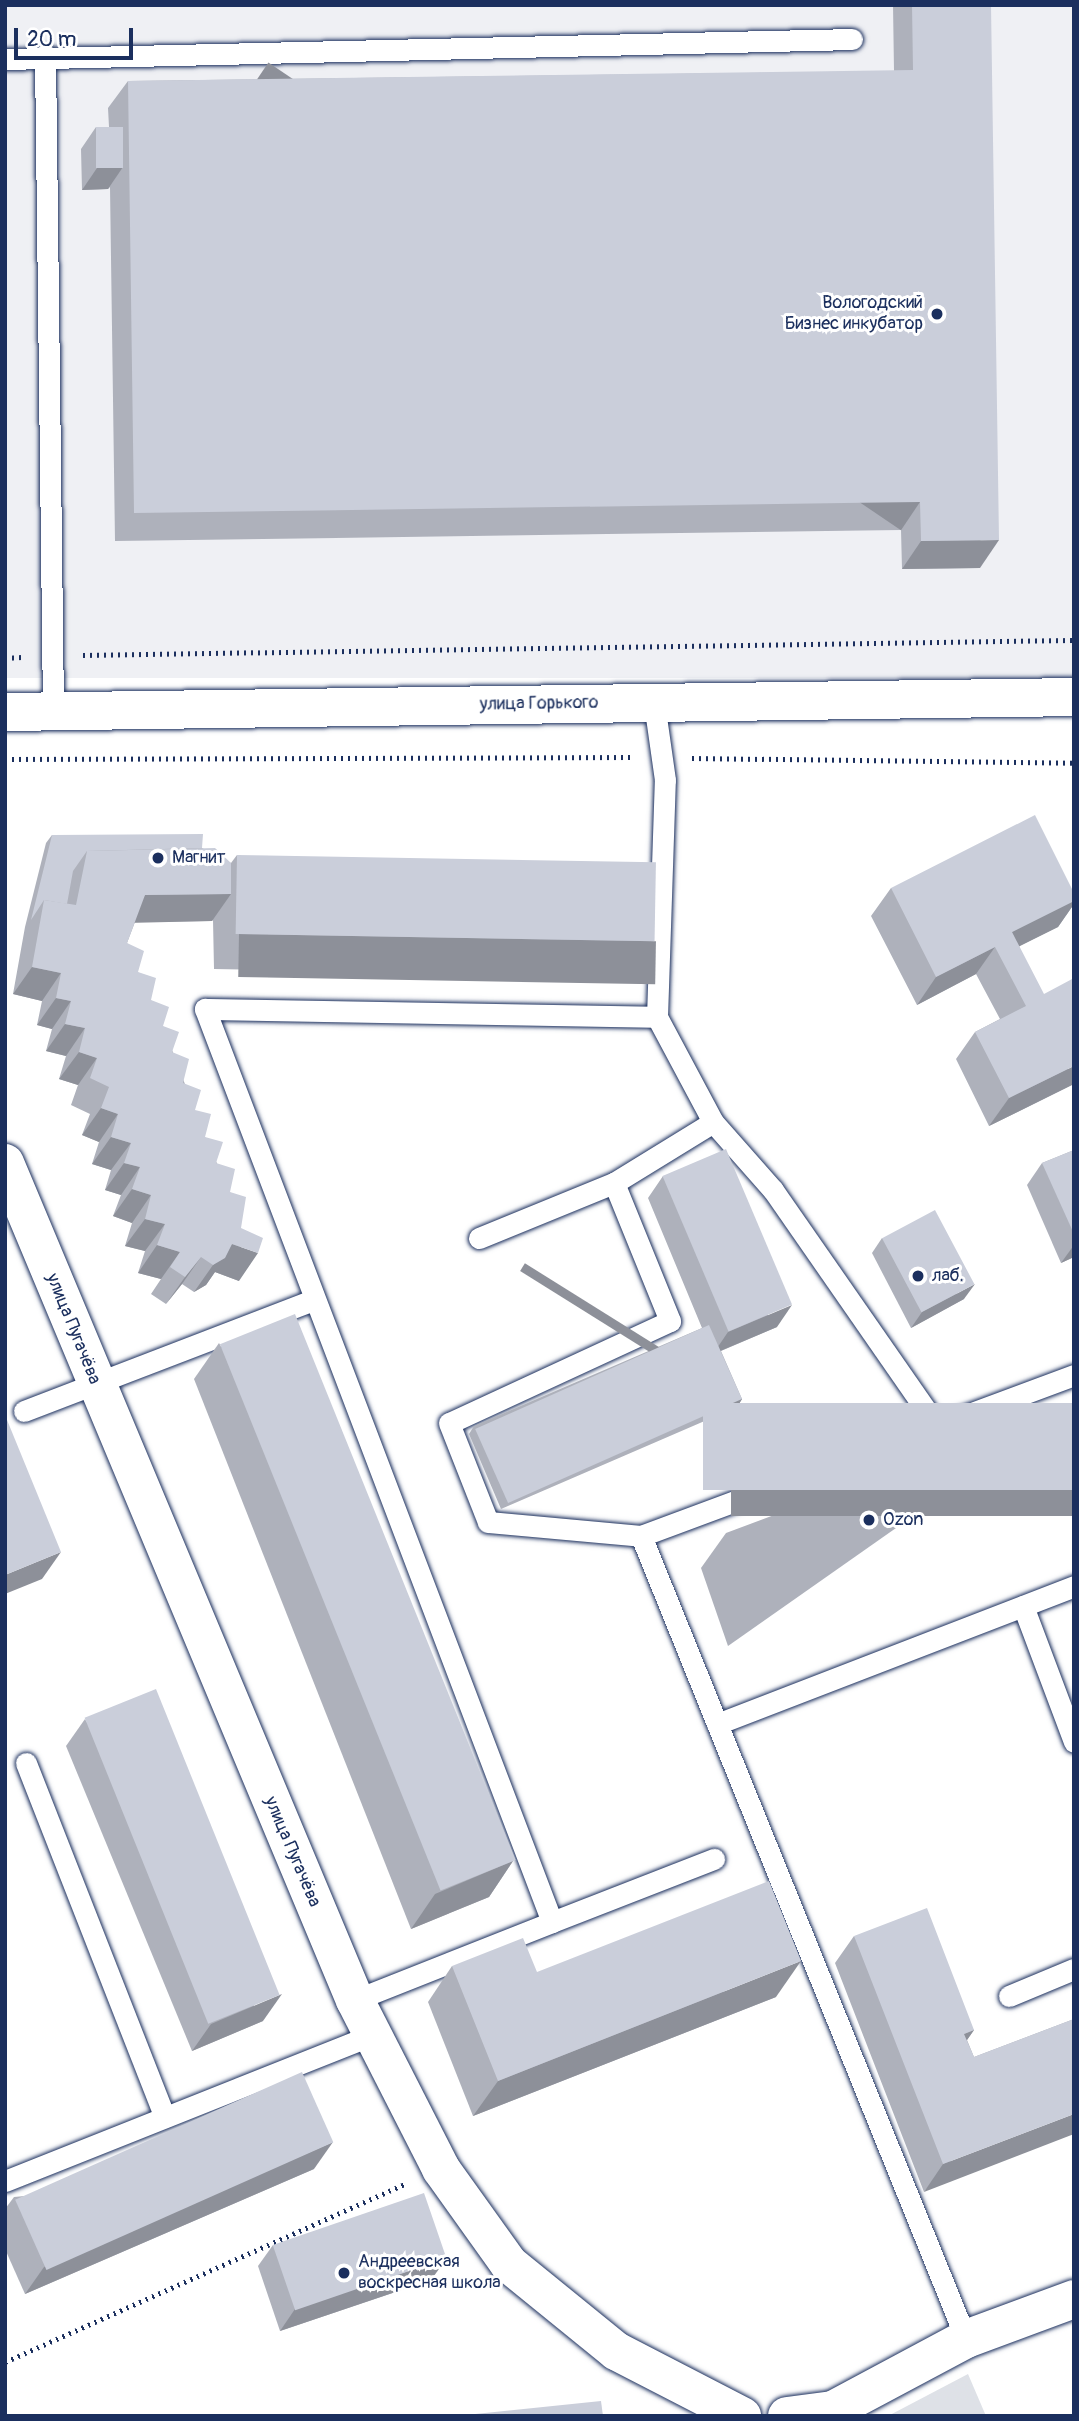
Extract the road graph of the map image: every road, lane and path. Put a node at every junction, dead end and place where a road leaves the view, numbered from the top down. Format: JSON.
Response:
{"nodes":[{"id":1,"x":852,"y":39,"type":"dead end"},
{"id":2,"x":45,"y":55,"type":"junction"},
{"id":3,"x":5,"y":59,"type":"edge"},
{"id":4,"x":1074,"y":640,"type":"edge"},
{"id":5,"x":51,"y":656,"type":"junction"},
{"id":6,"x":5,"y":658,"type":"edge"},
{"id":7,"x":1074,"y":697,"type":"edge"},
{"id":8,"x":654,"y":703,"type":"junction"},
{"id":9,"x":53,"y":710,"type":"junction"},
{"id":10,"x":5,"y":712,"type":"edge"},
{"id":11,"x":662,"y":757,"type":"junction"},
{"id":12,"x":5,"y":759,"type":"edge"},
{"id":13,"x":1074,"y":762,"type":"edge"},
{"id":14,"x":657,"y":1017,"type":"junction"},
{"id":15,"x":713,"y":1122,"type":"junction"},
{"id":16,"x":5,"y":1163,"type":"edge"},
{"id":17,"x":614,"y":1183,"type":"junction"},
{"id":18,"x":479,"y":1238,"type":"dead end"},
{"id":19,"x":313,"y":1300,"type":"junction"},
{"id":20,"x":1074,"y":1375,"type":"edge"},
{"id":21,"x":95,"y":1384,"type":"junction"},
{"id":22,"x":24,"y":1410,"type":"dead end"},
{"id":23,"x":937,"y":1426,"type":"junction"},
{"id":24,"x":640,"y":1536,"type":"junction"},
{"id":25,"x":1074,"y":1586,"type":"edge"},
{"id":26,"x":1023,"y":1606,"type":"junction"},
{"id":27,"x":717,"y":1724,"type":"junction"},
{"id":28,"x":1074,"y":1742,"type":"edge"},
{"id":29,"x":26,"y":1763,"type":"dead end"},
{"id":30,"x":714,"y":1859,"type":"dead end"},
{"id":31,"x":552,"y":1922,"type":"junction"},
{"id":32,"x":1074,"y":1969,"type":"edge"},
{"id":33,"x":1009,"y":1996,"type":"dead end"},
{"id":34,"x":355,"y":2000,"type":"junction"},
{"id":35,"x":372,"y":2035,"type":"junction"},
{"id":36,"x":165,"y":2117,"type":"junction"},
{"id":37,"x":441,"y":2169,"type":"junction"},
{"id":38,"x":5,"y":2181,"type":"edge"},
{"id":39,"x":1074,"y":2299,"type":"edge"},
{"id":40,"x":966,"y":2339,"type":"junction"},
{"id":41,"x":5,"y":2362,"type":"edge"},
{"id":42,"x":742,"y":2416,"type":"edge"},
{"id":43,"x":787,"y":2416,"type":"edge"}],
"edges":[{"from":1,"to":2,"type":"lane"},
{"from":2,"to":3,"type":"lane"},
{"from":2,"to":5,"type":"lane"},
{"from":4,"to":5,"type":"path"},
{"from":5,"to":6,"type":"path"},
{"from":5,"to":9,"type":"lane"},
{"from":7,"to":8,"type":"street","name":"улица Горького"},
{"from":8,"to":9,"type":"street","name":"улица Горького"},
{"from":8,"to":11,"type":"lane"},
{"from":9,"to":10,"type":"street","name":"улица Горького"},
{"from":11,"to":12,"type":"path"},
{"from":11,"to":13,"type":"path"},
{"from":11,"to":14,"type":"lane"},
{"from":14,"to":15,"type":"lane"},
{"from":14,"to":19,"type":"lane"},
{"from":15,"to":17,"type":"lane"},
{"from":15,"to":23,"type":"lane"},
{"from":16,"to":21,"type":"street","name":"улица Пугачёва"},
{"from":17,"to":18,"type":"lane"},
{"from":17,"to":24,"type":"lane"},
{"from":19,"to":21,"type":"lane"},
{"from":19,"to":31,"type":"lane"},
{"from":20,"to":23,"type":"lane"},
{"from":21,"to":22,"type":"lane"},
{"from":21,"to":34,"type":"street","name":"улица Пугачёва"},
{"from":23,"to":24,"type":"lane"},
{"from":24,"to":27,"type":"lane"},
{"from":25,"to":26,"type":"lane"},
{"from":26,"to":27,"type":"lane"},
{"from":26,"to":28,"type":"lane"},
{"from":27,"to":40,"type":"lane"},
{"from":29,"to":36,"type":"lane"},
{"from":30,"to":31,"type":"lane"},
{"from":31,"to":34,"type":"lane"},
{"from":32,"to":33,"type":"lane"},
{"from":34,"to":35,"type":"street","name":"улица Пугачёва"},
{"from":35,"to":36,"type":"lane"},
{"from":35,"to":37,"type":"street","name":"улица Пугачёва"},
{"from":36,"to":38,"type":"lane"},
{"from":37,"to":41,"type":"path"},
{"from":37,"to":42,"type":"street","name":"улица Пугачёва"},
{"from":39,"to":40,"type":"street"},
{"from":40,"to":43,"type":"street"}]}
